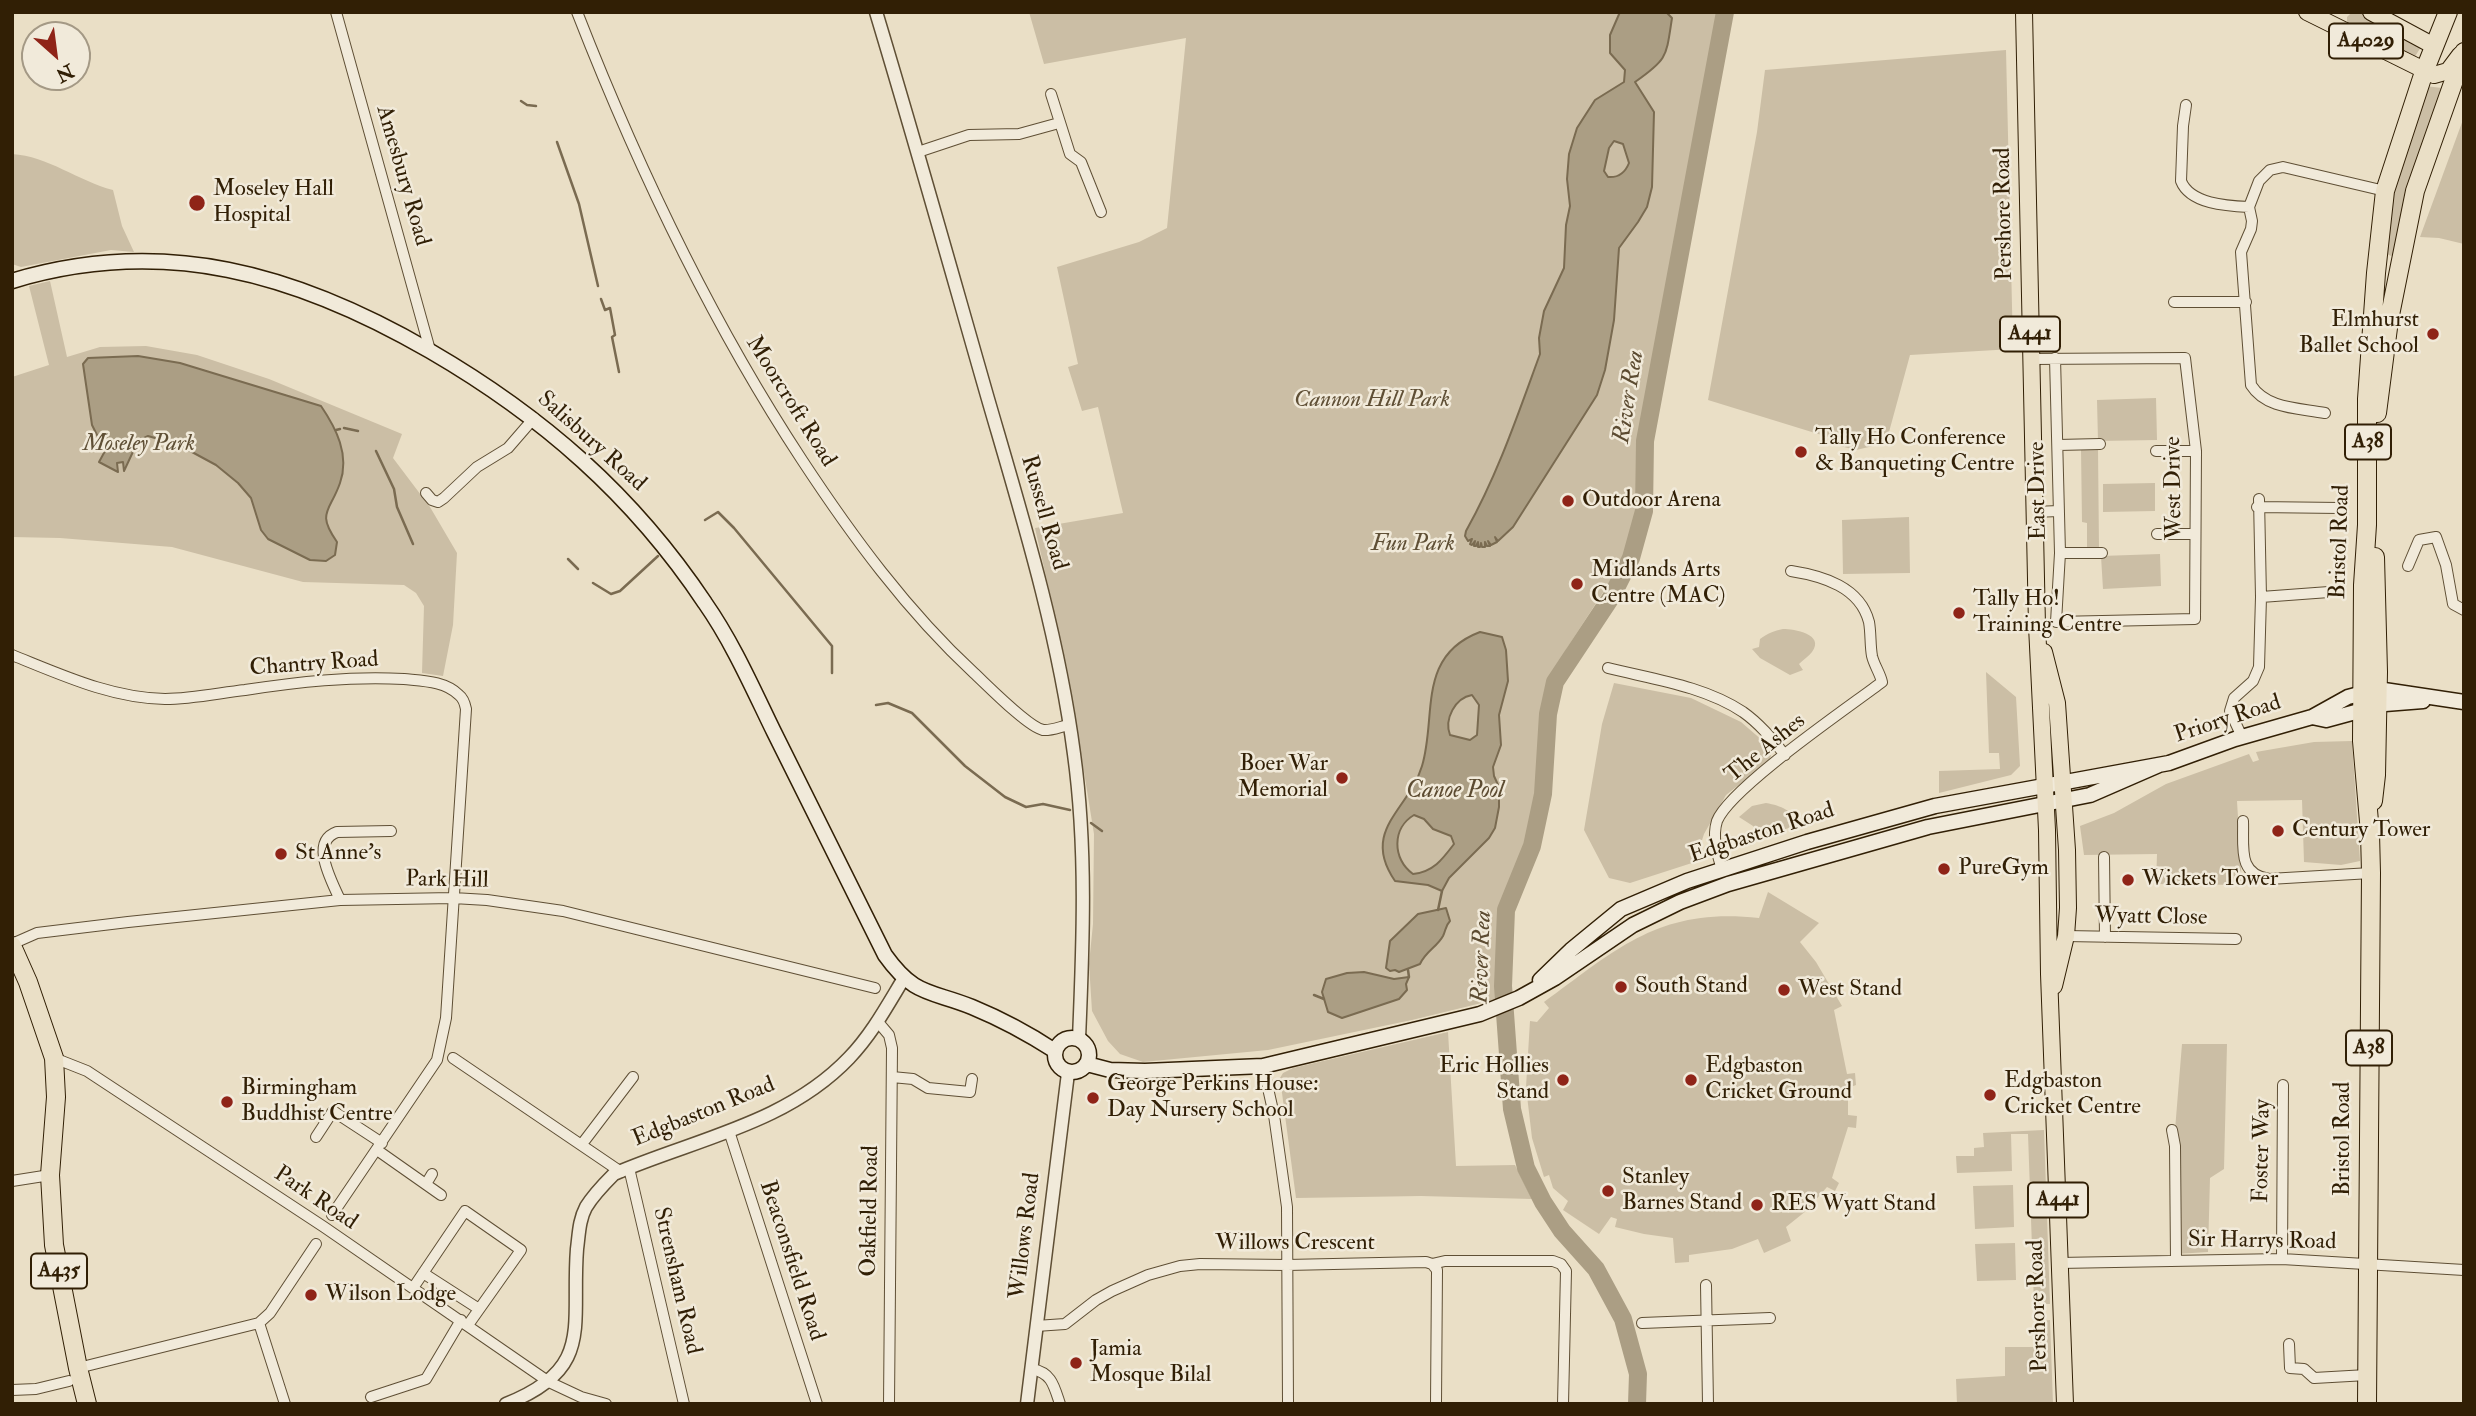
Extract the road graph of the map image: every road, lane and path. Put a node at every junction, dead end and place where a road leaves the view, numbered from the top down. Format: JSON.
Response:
{"nodes":[{"id":1,"x":336,"y":12,"type":"edge"},
{"id":2,"x":577,"y":12,"type":"edge"},
{"id":3,"x":876,"y":12,"type":"edge"},
{"id":4,"x":2024,"y":12,"type":"edge"},
{"id":5,"x":2307,"y":12,"type":"edge"},
{"id":6,"x":2371,"y":12,"type":"edge"},
{"id":7,"x":2448,"y":12,"type":"edge"},
{"id":8,"x":2341,"y":19,"type":"edge"},
{"id":9,"x":2434,"y":46,"type":"junction"},
{"id":10,"x":2464,"y":51,"type":"edge"},
{"id":11,"x":2424,"y":72,"type":"junction"},
{"id":12,"x":1051,"y":94,"type":"dead end"},
{"id":13,"x":2186,"y":106,"type":"dead end"},
{"id":14,"x":1059,"y":123,"type":"junction"},
{"id":15,"x":918,"y":152,"type":"junction"},
{"id":16,"x":2385,"y":191,"type":"junction"},
{"id":17,"x":2249,"y":207,"type":"junction"},
{"id":18,"x":1101,"y":212,"type":"dead end"},
{"id":19,"x":12,"y":281,"type":"edge"},
{"id":20,"x":2174,"y":302,"type":"dead end"},
{"id":21,"x":2246,"y":302,"type":"junction"},
{"id":22,"x":430,"y":351,"type":"junction"},
{"id":23,"x":2055,"y":358,"type":"junction"},
{"id":24,"x":2031,"y":359,"type":"junction"},
{"id":25,"x":2325,"y":412,"type":"dead end"},
{"id":26,"x":534,"y":418,"type":"junction"},
{"id":27,"x":2100,"y":444,"type":"dead end"},
{"id":28,"x":2058,"y":445,"type":"junction"},
{"id":29,"x":2156,"y":451,"type":"dead end"},
{"id":30,"x":2196,"y":451,"type":"junction"},
{"id":31,"x":426,"y":493,"type":"dead end"},
{"id":32,"x":2340,"y":508,"type":"dead end"},
{"id":33,"x":2059,"y":511,"type":"junction"},
{"id":34,"x":2035,"y":512,"type":"junction"},
{"id":35,"x":2157,"y":534,"type":"dead end"},
{"id":36,"x":2195,"y":534,"type":"junction"},
{"id":37,"x":2102,"y":553,"type":"dead end"},
{"id":38,"x":2060,"y":554,"type":"junction"},
{"id":39,"x":2408,"y":566,"type":"dead end"},
{"id":40,"x":1791,"y":571,"type":"dead end"},
{"id":41,"x":2329,"y":592,"type":"dead end"},
{"id":42,"x":2261,"y":597,"type":"junction"},
{"id":43,"x":2464,"y":610,"type":"edge"},
{"id":44,"x":2056,"y":622,"type":"joint"},
{"id":45,"x":2037,"y":626,"type":"junction"},
{"id":46,"x":12,"y":655,"type":"edge"},
{"id":47,"x":1608,"y":668,"type":"dead end"},
{"id":48,"x":2370,"y":700,"type":"junction"},
{"id":49,"x":2464,"y":702,"type":"edge"},
{"id":50,"x":1069,"y":725,"type":"junction"},
{"id":51,"x":2242,"y":737,"type":"junction"},
{"id":52,"x":1785,"y":755,"type":"junction"},
{"id":53,"x":2159,"y":765,"type":"junction"},
{"id":54,"x":2062,"y":782,"type":"junction"},
{"id":55,"x":2044,"y":786,"type":"junction"},
{"id":56,"x":2064,"y":800,"type":"junction"},
{"id":57,"x":2045,"y":803,"type":"junction"},
{"id":58,"x":2243,"y":821,"type":"dead end"},
{"id":59,"x":391,"y":831,"type":"dead end"},
{"id":60,"x":1823,"y":838,"type":"junction"},
{"id":61,"x":1829,"y":855,"type":"junction"},
{"id":62,"x":2104,"y":857,"type":"dead end"},
{"id":63,"x":1722,"y":869,"type":"junction"},
{"id":64,"x":2371,"y":873,"type":"junction"},
{"id":65,"x":1728,"y":884,"type":"junction"},
{"id":66,"x":453,"y":898,"type":"junction"},
{"id":67,"x":340,"y":900,"type":"junction"},
{"id":68,"x":1621,"y":909,"type":"junction"},
{"id":69,"x":1633,"y":925,"type":"junction"},
{"id":70,"x":2066,"y":936,"type":"junction"},
{"id":71,"x":2105,"y":937,"type":"junction"},
{"id":72,"x":2236,"y":939,"type":"dead end"},
{"id":73,"x":12,"y":945,"type":"edge"},
{"id":74,"x":904,"y":978,"type":"junction"},
{"id":75,"x":875,"y":988,"type":"dead end"},
{"id":76,"x":1523,"y":996,"type":"junction"},
{"id":77,"x":2051,"y":997,"type":"junction"},
{"id":78,"x":878,"y":1022,"type":"junction"},
{"id":79,"x":1079,"y":1039,"type":"junction"},
{"id":80,"x":1055,"y":1051,"type":"junction"},
{"id":81,"x":54,"y":1058,"type":"junction"},
{"id":82,"x":453,"y":1058,"type":"dead end"},
{"id":83,"x":1087,"y":1064,"type":"junction"},
{"id":84,"x":1263,"y":1066,"type":"junction"},
{"id":85,"x":1068,"y":1073,"type":"junction"},
{"id":86,"x":892,"y":1076,"type":"junction"},
{"id":87,"x":633,"y":1077,"type":"dead end"},
{"id":88,"x":972,"y":1079,"type":"dead end"},
{"id":89,"x":2283,"y":1085,"type":"dead end"},
{"id":90,"x":2172,"y":1130,"type":"dead end"},
{"id":91,"x":729,"y":1131,"type":"junction"},
{"id":92,"x":316,"y":1137,"type":"dead end"},
{"id":93,"x":582,"y":1144,"type":"junction"},
{"id":94,"x":380,"y":1147,"type":"junction"},
{"id":95,"x":625,"y":1170,"type":"junction"},
{"id":96,"x":432,"y":1174,"type":"dead end"},
{"id":97,"x":50,"y":1175,"type":"junction"},
{"id":98,"x":12,"y":1181,"type":"edge"},
{"id":99,"x":426,"y":1184,"type":"junction"},
{"id":100,"x":441,"y":1195,"type":"dead end"},
{"id":101,"x":332,"y":1214,"type":"dead end"},
{"id":102,"x":316,"y":1244,"type":"dead end"},
{"id":103,"x":2282,"y":1259,"type":"junction"},
{"id":104,"x":2176,"y":1260,"type":"junction"},
{"id":105,"x":2059,"y":1263,"type":"junction"},
{"id":106,"x":2360,"y":1263,"type":"junction"},
{"id":107,"x":1432,"y":1264,"type":"junction"},
{"id":108,"x":1287,"y":1265,"type":"junction"},
{"id":109,"x":2464,"y":1270,"type":"edge"},
{"id":110,"x":423,"y":1273,"type":"junction"},
{"id":111,"x":1706,"y":1285,"type":"dead end"},
{"id":112,"x":413,"y":1288,"type":"junction"},
{"id":113,"x":479,"y":1309,"type":"junction"},
{"id":114,"x":1770,"y":1318,"type":"dead end"},
{"id":115,"x":1706,"y":1321,"type":"junction"},
{"id":116,"x":464,"y":1322,"type":"junction"},
{"id":117,"x":260,"y":1323,"type":"junction"},
{"id":118,"x":1642,"y":1323,"type":"dead end"},
{"id":119,"x":1036,"y":1326,"type":"junction"},
{"id":120,"x":2289,"y":1344,"type":"dead end"},
{"id":121,"x":1032,"y":1369,"type":"junction"},
{"id":122,"x":73,"y":1374,"type":"junction"},
{"id":123,"x":2367,"y":1375,"type":"junction"},
{"id":124,"x":549,"y":1382,"type":"junction"},
{"id":125,"x":12,"y":1390,"type":"edge"},
{"id":126,"x":562,"y":1390,"type":"junction"},
{"id":127,"x":371,"y":1397,"type":"dead end"},
{"id":128,"x":565,"y":1403,"type":"edge"},
{"id":129,"x":88,"y":1404,"type":"edge"},
{"id":130,"x":285,"y":1404,"type":"edge"},
{"id":131,"x":506,"y":1404,"type":"edge"},
{"id":132,"x":606,"y":1404,"type":"edge"},
{"id":133,"x":684,"y":1404,"type":"edge"},
{"id":134,"x":817,"y":1404,"type":"edge"},
{"id":135,"x":889,"y":1404,"type":"edge"},
{"id":136,"x":1027,"y":1404,"type":"edge"},
{"id":137,"x":1060,"y":1404,"type":"edge"},
{"id":138,"x":1289,"y":1404,"type":"edge"},
{"id":139,"x":1436,"y":1404,"type":"edge"},
{"id":140,"x":1563,"y":1404,"type":"edge"},
{"id":141,"x":1708,"y":1404,"type":"edge"},
{"id":142,"x":2064,"y":1404,"type":"edge"},
{"id":143,"x":2367,"y":1404,"type":"edge"}],
"edges":[{"from":1,"to":22,"type":"street","name":"Amesbury Road"},
{"from":2,"to":50,"type":"street","name":"Moorcroft Road"},
{"from":3,"to":15,"type":"street","name":"Russell Road"},
{"from":4,"to":24,"type":"main road","name":"Pershore Road","number":"A441"},
{"from":5,"to":8,"type":"main road","number":"A4029"},
{"from":6,"to":9,"type":"main road","number":"A4029"},
{"from":7,"to":9,"type":"highway","name":"Bristol Road","number":"A38"},
{"from":8,"to":11,"type":"main road","number":"A4029"},
{"from":9,"to":11,"type":"highway","name":"Bristol Road","number":"A38"},
{"from":10,"to":11,"type":"main road","number":"A4029"},
{"from":10,"to":48,"type":"highway","name":"Bristol Road","number":"A38"},
{"from":11,"to":16,"type":"highway","name":"Bristol Road","number":"A38"},
{"from":12,"to":14,"type":"street"},
{"from":13,"to":17,"type":"street"},
{"from":14,"to":15,"type":"street"},
{"from":14,"to":18,"type":"street"},
{"from":15,"to":50,"type":"street","name":"Russell Road"},
{"from":16,"to":17,"type":"street"},
{"from":16,"to":48,"type":"highway","name":"Bristol Road","number":"A38"},
{"from":17,"to":21,"type":"street"},
{"from":19,"to":22,"type":"main road","name":"Salisbury Road"},
{"from":20,"to":21,"type":"street"},
{"from":21,"to":25,"type":"street"},
{"from":22,"to":26,"type":"main road","name":"Salisbury Road"},
{"from":23,"to":24,"type":"street"},
{"from":23,"to":28,"type":"street","name":"East Drive"},
{"from":23,"to":30,"type":"street","name":"West Drive"},
{"from":24,"to":34,"type":"main road","name":"Pershore Road","number":"A441"},
{"from":26,"to":31,"type":"street"},
{"from":26,"to":74,"type":"main road","name":"Salisbury Road"},
{"from":27,"to":28,"type":"street"},
{"from":28,"to":33,"type":"street","name":"East Drive"},
{"from":29,"to":30,"type":"street"},
{"from":30,"to":36,"type":"street","name":"West Drive"},
{"from":32,"to":42,"type":"street"},
{"from":33,"to":34,"type":"street"},
{"from":33,"to":38,"type":"street","name":"East Drive"},
{"from":34,"to":45,"type":"main road","name":"Pershore Road","number":"A441"},
{"from":35,"to":36,"type":"street"},
{"from":36,"to":44,"type":"street","name":"West Drive"},
{"from":37,"to":38,"type":"street"},
{"from":38,"to":44,"type":"street","name":"East Drive"},
{"from":39,"to":43,"type":"street"},
{"from":40,"to":52,"type":"street","name":"The Ashes"},
{"from":41,"to":42,"type":"street"},
{"from":42,"to":51,"type":"street"},
{"from":45,"to":54,"type":"main road","name":"Pershore Road","number":"A441"},
{"from":45,"to":55,"type":"main road","name":"Pershore Road","number":"A441"},
{"from":46,"to":66,"type":"street","name":"Chantry Road"},
{"from":47,"to":52,"type":"street"},
{"from":48,"to":49,"type":"main road","name":"Priory Road"},
{"from":48,"to":51,"type":"main road","name":"Priory Road"},
{"from":48,"to":64,"type":"highway","name":"Bristol Road","number":"A38"},
{"from":50,"to":79,"type":"street","name":"Russell Road"},
{"from":51,"to":53,"type":"main road","name":"Priory Road"},
{"from":52,"to":63,"type":"street","name":"The Ashes"},
{"from":53,"to":54,"type":"main road","name":"Priory Road"},
{"from":53,"to":56,"type":"main road","name":"Priory Road"},
{"from":54,"to":55,"type":"main road","name":"Priory Road"},
{"from":54,"to":56,"type":"main road","name":"Pershore Road","number":"A441"},
{"from":55,"to":57,"type":"main road","name":"Pershore Road","number":"A441"},
{"from":55,"to":60,"type":"main road","name":"Edgbaston Road"},
{"from":56,"to":57,"type":"main road","name":"Priory Road"},
{"from":56,"to":70,"type":"main road","name":"Pershore Road","number":"A441"},
{"from":57,"to":61,"type":"main road","name":"Edgbaston Road"},
{"from":57,"to":77,"type":"main road","name":"Pershore Road","number":"A441"},
{"from":58,"to":64,"type":"street"},
{"from":59,"to":67,"type":"street"},
{"from":60,"to":61,"type":"main road"},
{"from":60,"to":63,"type":"main road","name":"Edgbaston Road"},
{"from":61,"to":65,"type":"main road","name":"Edgbaston Road"},
{"from":62,"to":71,"type":"street"},
{"from":63,"to":65,"type":"main road"},
{"from":63,"to":68,"type":"main road","name":"Edgbaston Road"},
{"from":64,"to":106,"type":"highway","name":"Bristol Road","number":"A38"},
{"from":65,"to":69,"type":"main road","name":"Edgbaston Road"},
{"from":66,"to":67,"type":"street","name":"Park Hill"},
{"from":66,"to":75,"type":"street","name":"Park Hill"},
{"from":66,"to":94,"type":"street","name":"Chantry Road"},
{"from":67,"to":73,"type":"street","name":"Park Hill"},
{"from":68,"to":69,"type":"main road"},
{"from":68,"to":76,"type":"main road","name":"Edgbaston Road"},
{"from":69,"to":76,"type":"main road","name":"Edgbaston Road"},
{"from":70,"to":71,"type":"street","name":"Wyatt Close"},
{"from":70,"to":77,"type":"main road","name":"Pershore Road","number":"A441"},
{"from":71,"to":72,"type":"street","name":"Wyatt Close"},
{"from":73,"to":81,"type":"highway","number":"A435"},
{"from":74,"to":78,"type":"street","name":"Edgbaston Road"},
{"from":74,"to":80,"type":"main road"},
{"from":76,"to":84,"type":"main road","name":"Edgbaston Road"},
{"from":77,"to":105,"type":"main road","name":"Pershore Road","number":"A441"},
{"from":78,"to":86,"type":"street","name":"Oakfield Road"},
{"from":78,"to":91,"type":"street","name":"Edgbaston Road"},
{"from":79,"to":80,"type":"main road"},
{"from":79,"to":83,"type":"main road"},
{"from":80,"to":85,"type":"main road"},
{"from":81,"to":97,"type":"highway","number":"A435"},
{"from":81,"to":112,"type":"street","name":"Park Road"},
{"from":82,"to":93,"type":"street"},
{"from":83,"to":84,"type":"main road","name":"Edgbaston Road"},
{"from":83,"to":85,"type":"main road"},
{"from":84,"to":108,"type":"street"},
{"from":85,"to":119,"type":"street","name":"Willows Road"},
{"from":86,"to":88,"type":"street"},
{"from":86,"to":135,"type":"street","name":"Oakfield Road"},
{"from":87,"to":93,"type":"street"},
{"from":89,"to":103,"type":"street","name":"Foster Way"},
{"from":90,"to":104,"type":"street"},
{"from":91,"to":95,"type":"street","name":"Edgbaston Road"},
{"from":91,"to":134,"type":"street","name":"Beaconsfield Road"},
{"from":92,"to":94,"type":"street"},
{"from":93,"to":95,"type":"street"},
{"from":94,"to":99,"type":"street"},
{"from":94,"to":101,"type":"street","name":"Chantry Road"},
{"from":95,"to":124,"type":"street","name":"Edgbaston Road"},
{"from":95,"to":133,"type":"street","name":"Strensham Road"},
{"from":96,"to":99,"type":"street"},
{"from":97,"to":98,"type":"street"},
{"from":97,"to":122,"type":"highway","number":"A435"},
{"from":99,"to":100,"type":"street"},
{"from":102,"to":117,"type":"street"},
{"from":103,"to":104,"type":"street","name":"Sir Harrys Road"},
{"from":103,"to":106,"type":"street","name":"Sir Harrys Road"},
{"from":104,"to":105,"type":"street","name":"Sir Harrys Road"},
{"from":105,"to":142,"type":"main road","name":"Pershore Road","number":"A441"},
{"from":106,"to":109,"type":"street","name":"Sir Harrys Road"},
{"from":106,"to":123,"type":"highway","name":"Bristol Road","number":"A38"},
{"from":107,"to":108,"type":"street","name":"Willows Crescent"},
{"from":107,"to":139,"type":"street"},
{"from":107,"to":140,"type":"street","name":"Willows Crescent"},
{"from":108,"to":119,"type":"street","name":"Willows Crescent"},
{"from":108,"to":138,"type":"street"},
{"from":110,"to":112,"type":"street"},
{"from":110,"to":113,"type":"street"},
{"from":110,"to":113,"type":"street"},
{"from":111,"to":115,"type":"street"},
{"from":112,"to":116,"type":"street","name":"Park Road"},
{"from":113,"to":116,"type":"street"},
{"from":114,"to":115,"type":"street"},
{"from":115,"to":118,"type":"street"},
{"from":115,"to":141,"type":"street"},
{"from":116,"to":124,"type":"street","name":"Park Road"},
{"from":116,"to":127,"type":"street"},
{"from":117,"to":122,"type":"street"},
{"from":117,"to":130,"type":"street"},
{"from":119,"to":121,"type":"street","name":"Willows Road"},
{"from":120,"to":123,"type":"street"},
{"from":121,"to":136,"type":"street","name":"Willows Road"},
{"from":121,"to":137,"type":"street"},
{"from":122,"to":125,"type":"street"},
{"from":122,"to":129,"type":"highway","number":"A435"},
{"from":123,"to":143,"type":"highway","name":"Bristol Road","number":"A38"},
{"from":124,"to":126,"type":"street","name":"Park Road"},
{"from":124,"to":131,"type":"street","name":"Edgbaston Road"},
{"from":126,"to":128,"type":"street"},
{"from":126,"to":132,"type":"street","name":"Park Road"}]}
